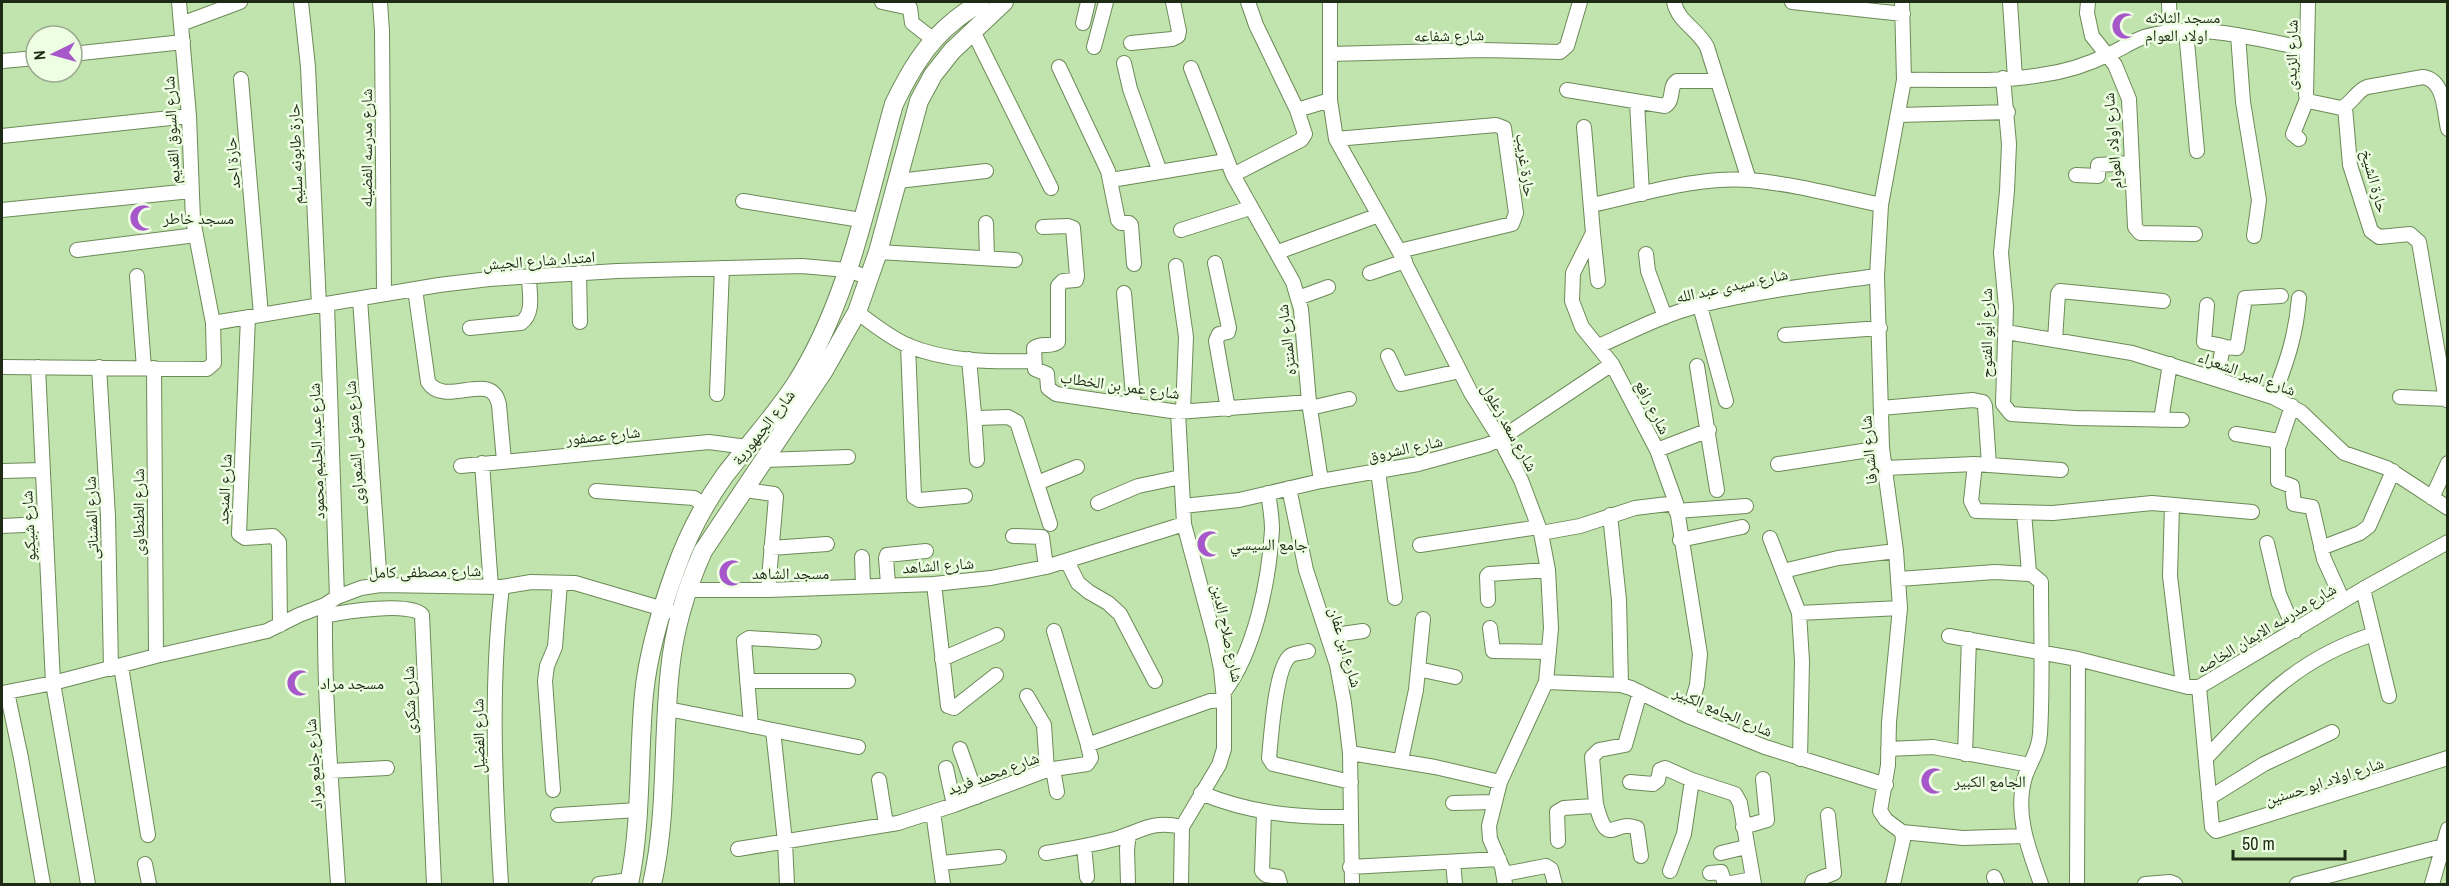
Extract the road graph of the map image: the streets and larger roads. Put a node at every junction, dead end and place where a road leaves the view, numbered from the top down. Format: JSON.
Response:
{"nodes":[{"id":1,"x":179,"y":2,"type":"edge"},
{"id":2,"x":240,"y":2,"type":"edge"},
{"id":3,"x":301,"y":2,"type":"edge"},
{"id":4,"x":380,"y":2,"type":"edge"},
{"id":5,"x":882,"y":2,"type":"edge"},
{"id":6,"x":1004,"y":2,"type":"edge"},
{"id":7,"x":1088,"y":2,"type":"edge"},
{"id":8,"x":1106,"y":2,"type":"edge"},
{"id":9,"x":1173,"y":2,"type":"edge"},
{"id":10,"x":1248,"y":2,"type":"edge"},
{"id":11,"x":1330,"y":2,"type":"edge"},
{"id":12,"x":1580,"y":2,"type":"edge"},
{"id":13,"x":1674,"y":2,"type":"edge"},
{"id":14,"x":1792,"y":2,"type":"edge"},
{"id":15,"x":2010,"y":2,"type":"edge"},
{"id":16,"x":2088,"y":2,"type":"edge"},
{"id":17,"x":2169,"y":2,"type":"edge"},
{"id":18,"x":2308,"y":2,"type":"edge"},
{"id":19,"x":1833,"y":4,"type":"edge"},
{"id":20,"x":1902,"y":8,"type":"edge"},
{"id":21,"x":977,"y":12,"type":"edge"},
{"id":22,"x":1083,"y":23,"type":"dead end"},
{"id":23,"x":181,"y":24,"type":"junction"},
{"id":24,"x":2186,"y":31,"type":"junction"},
{"id":25,"x":2170,"y":33,"type":"junction"},
{"id":26,"x":2238,"y":35,"type":"junction"},
{"id":27,"x":934,"y":40,"type":"junction"},
{"id":28,"x":183,"y":42,"type":"junction"},
{"id":29,"x":1131,"y":43,"type":"dead end"},
{"id":30,"x":1094,"y":47,"type":"dead end"},
{"id":31,"x":2307,"y":49,"type":"junction"},
{"id":32,"x":84,"y":53,"type":"edge"},
{"id":33,"x":1330,"y":54,"type":"junction"},
{"id":34,"x":2107,"y":56,"type":"junction"},
{"id":35,"x":24,"y":59,"type":"edge"},
{"id":36,"x":2,"y":61,"type":"edge"},
{"id":37,"x":1124,"y":63,"type":"dead end"},
{"id":38,"x":1059,"y":67,"type":"dead end"},
{"id":39,"x":1191,"y":68,"type":"dead end"},
{"id":40,"x":2009,"y":78,"type":"junction"},
{"id":41,"x":241,"y":79,"type":"dead end"},
{"id":42,"x":1904,"y":80,"type":"junction"},
{"id":43,"x":1718,"y":81,"type":"junction"},
{"id":44,"x":1567,"y":90,"type":"dead end"},
{"id":45,"x":2307,"y":99,"type":"junction"},
{"id":46,"x":1330,"y":100,"type":"junction"},
{"id":47,"x":1637,"y":102,"type":"junction"},
{"id":48,"x":2345,"y":107,"type":"junction"},
{"id":49,"x":1296,"y":110,"type":"junction"},
{"id":50,"x":2008,"y":112,"type":"junction"},
{"id":51,"x":1899,"y":115,"type":"junction"},
{"id":52,"x":189,"y":116,"type":"junction"},
{"id":53,"x":1584,"y":127,"type":"dead end"},
{"id":54,"x":2448,"y":129,"type":"edge"},
{"id":55,"x":2,"y":136,"type":"edge"},
{"id":56,"x":1335,"y":139,"type":"junction"},
{"id":57,"x":2299,"y":139,"type":"dead end"},
{"id":58,"x":2197,"y":151,"type":"dead end"},
{"id":59,"x":1226,"y":161,"type":"junction"},
{"id":60,"x":2132,"y":163,"type":"junction"},
{"id":61,"x":986,"y":171,"type":"dead end"},
{"id":62,"x":1160,"y":172,"type":"junction"},
{"id":63,"x":1233,"y":175,"type":"junction"},
{"id":64,"x":2076,"y":175,"type":"dead end"},
{"id":65,"x":1111,"y":180,"type":"junction"},
{"id":66,"x":1749,"y":180,"type":"junction"},
{"id":67,"x":898,"y":181,"type":"junction"},
{"id":68,"x":1051,"y":188,"type":"dead end"},
{"id":69,"x":191,"y":191,"type":"junction"},
{"id":70,"x":1642,"y":194,"type":"junction"},
{"id":71,"x":743,"y":201,"type":"dead end"},
{"id":72,"x":1592,"y":205,"type":"junction"},
{"id":73,"x":1881,"y":205,"type":"junction"},
{"id":74,"x":1250,"y":208,"type":"junction"},
{"id":75,"x":2,"y":210,"type":"edge"},
{"id":76,"x":1379,"y":215,"type":"junction"},
{"id":77,"x":861,"y":220,"type":"junction"},
{"id":78,"x":986,"y":223,"type":"dead end"},
{"id":79,"x":1043,"y":227,"type":"dead end"},
{"id":80,"x":1181,"y":230,"type":"dead end"},
{"id":81,"x":1593,"y":233,"type":"junction"},
{"id":82,"x":2195,"y":234,"type":"dead end"},
{"id":83,"x":196,"y":235,"type":"junction"},
{"id":84,"x":2254,"y":236,"type":"dead end"},
{"id":85,"x":77,"y":250,"type":"dead end"},
{"id":86,"x":878,"y":252,"type":"junction"},
{"id":87,"x":1278,"y":252,"type":"junction"},
{"id":88,"x":1646,"y":254,"type":"dead end"},
{"id":89,"x":1402,"y":256,"type":"junction"},
{"id":90,"x":987,"y":258,"type":"junction"},
{"id":91,"x":1015,"y":260,"type":"dead end"},
{"id":92,"x":1215,"y":262,"type":"dead end"},
{"id":93,"x":1134,"y":264,"type":"dead end"},
{"id":94,"x":1176,"y":266,"type":"dead end"},
{"id":95,"x":723,"y":268,"type":"junction"},
{"id":96,"x":847,"y":270,"type":"junction"},
{"id":97,"x":579,"y":273,"type":"junction"},
{"id":98,"x":1370,"y":273,"type":"dead end"},
{"id":99,"x":137,"y":276,"type":"dead end"},
{"id":100,"x":1877,"y":276,"type":"junction"},
{"id":101,"x":529,"y":277,"type":"junction"},
{"id":102,"x":870,"y":278,"type":"junction"},
{"id":103,"x":1598,"y":281,"type":"dead end"},
{"id":104,"x":1328,"y":287,"type":"dead end"},
{"id":105,"x":416,"y":289,"type":"junction"},
{"id":106,"x":1124,"y":293,"type":"dead end"},
{"id":107,"x":384,"y":294,"type":"junction"},
{"id":108,"x":2281,"y":296,"type":"dead end"},
{"id":109,"x":1298,"y":298,"type":"junction"},
{"id":110,"x":2299,"y":298,"type":"dead end"},
{"id":111,"x":360,"y":299,"type":"junction"},
{"id":112,"x":2163,"y":301,"type":"dead end"},
{"id":113,"x":323,"y":305,"type":"junction"},
{"id":114,"x":2207,"y":305,"type":"dead end"},
{"id":115,"x":1700,"y":306,"type":"junction"},
{"id":116,"x":857,"y":312,"type":"junction"},
{"id":117,"x":255,"y":316,"type":"junction"},
{"id":118,"x":1665,"y":317,"type":"junction"},
{"id":119,"x":580,"y":322,"type":"dead end"},
{"id":120,"x":213,"y":323,"type":"junction"},
{"id":121,"x":470,"y":328,"type":"dead end"},
{"id":122,"x":1880,"y":328,"type":"junction"},
{"id":123,"x":2006,"y":332,"type":"junction"},
{"id":124,"x":1785,"y":335,"type":"dead end"},
{"id":125,"x":2055,"y":340,"type":"junction"},
{"id":126,"x":908,"y":345,"type":"junction"},
{"id":127,"x":1599,"y":346,"type":"junction"},
{"id":128,"x":2223,"y":347,"type":"junction"},
{"id":129,"x":1388,"y":356,"type":"dead end"},
{"id":130,"x":969,"y":359,"type":"junction"},
{"id":131,"x":1034,"y":361,"type":"junction"},
{"id":132,"x":1612,"y":364,"type":"junction"},
{"id":133,"x":2170,"y":364,"type":"junction"},
{"id":134,"x":1697,"y":366,"type":"dead end"},
{"id":135,"x":2,"y":367,"type":"edge"},
{"id":136,"x":38,"y":367,"type":"junction"},
{"id":137,"x":99,"y":367,"type":"junction"},
{"id":138,"x":149,"y":368,"type":"junction"},
{"id":139,"x":1460,"y":371,"type":"junction"},
{"id":140,"x":2217,"y":379,"type":"junction"},
{"id":141,"x":717,"y":394,"type":"dead end"},
{"id":142,"x":2273,"y":397,"type":"junction"},
{"id":143,"x":2400,"y":397,"type":"dead end"},
{"id":144,"x":1349,"y":399,"type":"dead end"},
{"id":145,"x":2447,"y":399,"type":"edge"},
{"id":146,"x":1726,"y":401,"type":"dead end"},
{"id":147,"x":1310,"y":405,"type":"junction"},
{"id":148,"x":1134,"y":406,"type":"junction"},
{"id":149,"x":2292,"y":406,"type":"junction"},
{"id":150,"x":1881,"y":408,"type":"junction"},
{"id":151,"x":1228,"y":409,"type":"junction"},
{"id":152,"x":1180,"y":412,"type":"junction"},
{"id":153,"x":974,"y":414,"type":"junction"},
{"id":154,"x":2161,"y":420,"type":"junction"},
{"id":155,"x":2182,"y":420,"type":"dead end"},
{"id":156,"x":1709,"y":430,"type":"junction"},
{"id":157,"x":2236,"y":434,"type":"dead end"},
{"id":158,"x":1500,"y":439,"type":"junction"},
{"id":159,"x":2279,"y":441,"type":"junction"},
{"id":160,"x":747,"y":447,"type":"junction"},
{"id":161,"x":1882,"y":448,"type":"junction"},
{"id":162,"x":1657,"y":450,"type":"junction"},
{"id":163,"x":848,"y":458,"type":"dead end"},
{"id":164,"x":765,"y":460,"type":"junction"},
{"id":165,"x":977,"y":460,"type":"dead end"},
{"id":166,"x":504,"y":461,"type":"junction"},
{"id":167,"x":2448,"y":463,"type":"edge"},
{"id":168,"x":482,"y":464,"type":"junction"},
{"id":169,"x":1778,"y":464,"type":"dead end"},
{"id":170,"x":1975,"y":464,"type":"junction"},
{"id":171,"x":1989,"y":465,"type":"junction"},
{"id":172,"x":461,"y":466,"type":"dead end"},
{"id":173,"x":1077,"y":467,"type":"dead end"},
{"id":174,"x":1885,"y":468,"type":"junction"},
{"id":175,"x":42,"y":470,"type":"junction"},
{"id":176,"x":2061,"y":470,"type":"dead end"},
{"id":177,"x":2,"y":471,"type":"edge"},
{"id":178,"x":1378,"y":471,"type":"junction"},
{"id":179,"x":2393,"y":471,"type":"junction"},
{"id":180,"x":1181,"y":477,"type":"junction"},
{"id":181,"x":1321,"y":481,"type":"junction"},
{"id":182,"x":1037,"y":483,"type":"junction"},
{"id":183,"x":1289,"y":488,"type":"junction"},
{"id":184,"x":745,"y":490,"type":"junction"},
{"id":185,"x":1717,"y":490,"type":"dead end"},
{"id":186,"x":596,"y":491,"type":"dead end"},
{"id":187,"x":1269,"y":493,"type":"junction"},
{"id":188,"x":965,"y":496,"type":"dead end"},
{"id":189,"x":2432,"y":498,"type":"junction"},
{"id":190,"x":1098,"y":503,"type":"dead end"},
{"id":191,"x":2172,"y":505,"type":"junction"},
{"id":192,"x":705,"y":506,"type":"junction"},
{"id":193,"x":1183,"y":506,"type":"junction"},
{"id":194,"x":1746,"y":506,"type":"dead end"},
{"id":195,"x":1676,"y":507,"type":"junction"},
{"id":196,"x":2448,"y":508,"type":"edge"},
{"id":197,"x":2252,"y":512,"type":"dead end"},
{"id":198,"x":2024,"y":513,"type":"junction"},
{"id":199,"x":1610,"y":514,"type":"junction"},
{"id":200,"x":45,"y":524,"type":"junction"},
{"id":201,"x":1050,"y":524,"type":"dead end"},
{"id":202,"x":1184,"y":524,"type":"junction"},
{"id":203,"x":2,"y":526,"type":"edge"},
{"id":204,"x":1742,"y":527,"type":"dead end"},
{"id":205,"x":1540,"y":530,"type":"junction"},
{"id":206,"x":1013,"y":536,"type":"dead end"},
{"id":207,"x":1770,"y":538,"type":"dead end"},
{"id":208,"x":1680,"y":540,"type":"junction"},
{"id":209,"x":2448,"y":542,"type":"edge"},
{"id":210,"x":2267,"y":543,"type":"dead end"},
{"id":211,"x":827,"y":544,"type":"dead end"},
{"id":212,"x":1420,"y":545,"type":"dead end"},
{"id":213,"x":771,"y":548,"type":"junction"},
{"id":214,"x":2321,"y":548,"type":"junction"},
{"id":215,"x":926,"y":551,"type":"dead end"},
{"id":216,"x":1896,"y":551,"type":"junction"},
{"id":217,"x":862,"y":557,"type":"dead end"},
{"id":218,"x":1067,"y":561,"type":"junction"},
{"id":219,"x":1046,"y":567,"type":"junction"},
{"id":220,"x":1548,"y":570,"type":"junction"},
{"id":221,"x":1783,"y":571,"type":"junction"},
{"id":222,"x":2030,"y":574,"type":"junction"},
{"id":223,"x":1899,"y":579,"type":"junction"},
{"id":224,"x":560,"y":583,"type":"junction"},
{"id":225,"x":888,"y":584,"type":"junction"},
{"id":226,"x":934,"y":584,"type":"junction"},
{"id":227,"x":380,"y":585,"type":"junction"},
{"id":228,"x":863,"y":585,"type":"junction"},
{"id":229,"x":496,"y":587,"type":"junction"},
{"id":230,"x":2363,"y":589,"type":"junction"},
{"id":231,"x":687,"y":590,"type":"junction"},
{"id":232,"x":768,"y":590,"type":"junction"},
{"id":233,"x":337,"y":597,"type":"junction"},
{"id":234,"x":1395,"y":598,"type":"dead end"},
{"id":235,"x":1488,"y":600,"type":"dead end"},
{"id":236,"x":2343,"y":601,"type":"junction"},
{"id":237,"x":1900,"y":608,"type":"junction"},
{"id":238,"x":325,"y":610,"type":"junction"},
{"id":239,"x":672,"y":611,"type":"junction"},
{"id":240,"x":1799,"y":613,"type":"junction"},
{"id":241,"x":1423,"y":619,"type":"dead end"},
{"id":242,"x":280,"y":625,"type":"junction"},
{"id":243,"x":1490,"y":628,"type":"dead end"},
{"id":244,"x":1054,"y":631,"type":"dead end"},
{"id":245,"x":1363,"y":631,"type":"dead end"},
{"id":246,"x":2295,"y":631,"type":"junction"},
{"id":247,"x":2374,"y":634,"type":"junction"},
{"id":248,"x":997,"y":635,"type":"dead end"},
{"id":249,"x":1328,"y":636,"type":"junction"},
{"id":250,"x":1949,"y":636,"type":"dead end"},
{"id":251,"x":1969,"y":639,"type":"junction"},
{"id":252,"x":813,"y":642,"type":"dead end"},
{"id":253,"x":1308,"y":651,"type":"dead end"},
{"id":254,"x":1550,"y":652,"type":"junction"},
{"id":255,"x":2043,"y":652,"type":"junction"},
{"id":256,"x":156,"y":656,"type":"junction"},
{"id":257,"x":942,"y":659,"type":"junction"},
{"id":258,"x":2078,"y":659,"type":"junction"},
{"id":259,"x":116,"y":667,"type":"junction"},
{"id":260,"x":1419,"y":669,"type":"junction"},
{"id":261,"x":996,"y":675,"type":"dead end"},
{"id":262,"x":1455,"y":677,"type":"dead end"},
{"id":263,"x":747,"y":681,"type":"junction"},
{"id":264,"x":848,"y":681,"type":"dead end"},
{"id":265,"x":1155,"y":681,"type":"dead end"},
{"id":266,"x":1546,"y":682,"type":"junction"},
{"id":267,"x":53,"y":683,"type":"junction"},
{"id":268,"x":1621,"y":686,"type":"junction"},
{"id":269,"x":2183,"y":686,"type":"junction"},
{"id":270,"x":2199,"y":687,"type":"junction"},
{"id":271,"x":4,"y":692,"type":"edge"},
{"id":272,"x":1640,"y":692,"type":"junction"},
{"id":273,"x":1027,"y":696,"type":"dead end"},
{"id":274,"x":1224,"y":696,"type":"junction"},
{"id":275,"x":2389,"y":696,"type":"dead end"},
{"id":276,"x":668,"y":709,"type":"junction"},
{"id":277,"x":1688,"y":716,"type":"junction"},
{"id":278,"x":751,"y":726,"type":"junction"},
{"id":279,"x":773,"y":730,"type":"junction"},
{"id":280,"x":2332,"y":732,"type":"dead end"},
{"id":281,"x":1088,"y":745,"type":"junction"},
{"id":282,"x":858,"y":747,"type":"dead end"},
{"id":283,"x":960,"y":749,"type":"dead end"},
{"id":284,"x":1888,"y":749,"type":"junction"},
{"id":285,"x":1350,"y":753,"type":"junction"},
{"id":286,"x":1965,"y":754,"type":"junction"},
{"id":287,"x":2206,"y":758,"type":"junction"},
{"id":288,"x":2448,"y":758,"type":"edge"},
{"id":289,"x":1800,"y":759,"type":"junction"},
{"id":290,"x":1401,"y":760,"type":"junction"},
{"id":291,"x":2030,"y":765,"type":"junction"},
{"id":292,"x":387,"y":768,"type":"dead end"},
{"id":293,"x":945,"y":768,"type":"dead end"},
{"id":294,"x":1050,"y":770,"type":"junction"},
{"id":295,"x":330,"y":771,"type":"junction"},
{"id":296,"x":1763,"y":779,"type":"dead end"},
{"id":297,"x":879,"y":780,"type":"dead end"},
{"id":298,"x":1692,"y":780,"type":"junction"},
{"id":299,"x":1351,"y":782,"type":"junction"},
{"id":300,"x":1500,"y":782,"type":"junction"},
{"id":301,"x":1630,"y":782,"type":"dead end"},
{"id":302,"x":1886,"y":785,"type":"junction"},
{"id":303,"x":553,"y":790,"type":"dead end"},
{"id":304,"x":1058,"y":792,"type":"dead end"},
{"id":305,"x":1201,"y":793,"type":"junction"},
{"id":306,"x":977,"y":797,"type":"junction"},
{"id":307,"x":2209,"y":798,"type":"junction"},
{"id":308,"x":1494,"y":802,"type":"junction"},
{"id":309,"x":1453,"y":803,"type":"dead end"},
{"id":310,"x":1596,"y":804,"type":"junction"},
{"id":311,"x":954,"y":805,"type":"junction"},
{"id":312,"x":639,"y":810,"type":"junction"},
{"id":313,"x":933,"y":812,"type":"junction"},
{"id":314,"x":1264,"y":812,"type":"junction"},
{"id":315,"x":558,"y":815,"type":"dead end"},
{"id":316,"x":1828,"y":815,"type":"dead end"},
{"id":317,"x":1349,"y":817,"type":"junction"},
{"id":318,"x":886,"y":824,"type":"junction"},
{"id":319,"x":1182,"y":827,"type":"junction"},
{"id":320,"x":1743,"y":827,"type":"junction"},
{"id":321,"x":2448,"y":829,"type":"edge"},
{"id":322,"x":1902,"y":832,"type":"junction"},
{"id":323,"x":1129,"y":834,"type":"junction"},
{"id":324,"x":148,"y":835,"type":"dead end"},
{"id":325,"x":2025,"y":836,"type":"junction"},
{"id":326,"x":1558,"y":841,"type":"dead end"},
{"id":327,"x":785,"y":842,"type":"junction"},
{"id":328,"x":1084,"y":846,"type":"junction"},
{"id":329,"x":2443,"y":846,"type":"junction"},
{"id":330,"x":1746,"y":847,"type":"junction"},
{"id":331,"x":738,"y":849,"type":"dead end"},
{"id":332,"x":1046,"y":853,"type":"dead end"},
{"id":333,"x":1721,"y":853,"type":"dead end"},
{"id":334,"x":1641,"y":856,"type":"dead end"},
{"id":335,"x":999,"y":857,"type":"dead end"},
{"id":336,"x":1499,"y":860,"type":"junction"},
{"id":337,"x":1453,"y":862,"type":"junction"},
{"id":338,"x":942,"y":863,"type":"junction"},
{"id":339,"x":145,"y":864,"type":"dead end"},
{"id":340,"x":1350,"y":867,"type":"junction"},
{"id":341,"x":1670,"y":871,"type":"dead end"},
{"id":342,"x":1710,"y":873,"type":"dead end"},
{"id":343,"x":1087,"y":877,"type":"dead end"},
{"id":344,"x":1505,"y":879,"type":"edge"},
{"id":345,"x":1753,"y":882,"type":"edge"},
{"id":346,"x":630,"y":883,"type":"edge"},
{"id":347,"x":43,"y":885,"type":"edge"},
{"id":348,"x":88,"y":885,"type":"edge"},
{"id":349,"x":149,"y":885,"type":"edge"},
{"id":350,"x":338,"y":885,"type":"edge"},
{"id":351,"x":434,"y":885,"type":"edge"},
{"id":352,"x":501,"y":885,"type":"edge"},
{"id":353,"x":599,"y":885,"type":"edge"},
{"id":354,"x":651,"y":885,"type":"edge"},
{"id":355,"x":787,"y":885,"type":"edge"},
{"id":356,"x":943,"y":885,"type":"edge"},
{"id":357,"x":1128,"y":885,"type":"edge"},
{"id":358,"x":1181,"y":885,"type":"edge"},
{"id":359,"x":1280,"y":885,"type":"edge"},
{"id":360,"x":1352,"y":885,"type":"edge"},
{"id":361,"x":1455,"y":885,"type":"edge"},
{"id":362,"x":1555,"y":885,"type":"edge"},
{"id":363,"x":1725,"y":885,"type":"edge"},
{"id":364,"x":1812,"y":885,"type":"edge"},
{"id":365,"x":1893,"y":885,"type":"edge"},
{"id":366,"x":2041,"y":885,"type":"edge"},
{"id":367,"x":2078,"y":885,"type":"edge"},
{"id":368,"x":2145,"y":885,"type":"edge"},
{"id":369,"x":2175,"y":885,"type":"edge"},
{"id":370,"x":2297,"y":885,"type":"edge"},
{"id":371,"x":2432,"y":885,"type":"edge"}],
"edges":[{"from":1,"to":23,"type":"street","name":"شارع السوق القديم"},
{"from":2,"to":23,"type":"street"},
{"from":3,"to":113,"type":"street","name":"حارة طابونه سليم"},
{"from":4,"to":107,"type":"street","name":"شارع مدرسه الفضيله"},
{"from":5,"to":27,"type":"street"},
{"from":6,"to":21,"type":"street","name":"شارع الجمهورية"},
{"from":7,"to":22,"type":"street"},
{"from":8,"to":30,"type":"street"},
{"from":9,"to":29,"type":"street"},
{"from":10,"to":49,"type":"street"},
{"from":11,"to":33,"type":"street","name":"شارع سعد زعلول"},
{"from":12,"to":33,"type":"street","name":"شارع شفاعه"},
{"from":13,"to":43,"type":"street"},
{"from":14,"to":19,"type":"street"},
{"from":15,"to":40,"type":"street","name":"شارع أبو الفتوح"},
{"from":16,"to":34,"type":"street","name":"شارع اولاد العوام"},
{"from":17,"to":25,"type":"street"},
{"from":18,"to":31,"type":"street","name":"شارع الزيدى"},
{"from":19,"to":20,"type":"street"},
{"from":20,"to":42,"type":"street","name":"شارع الشرفا"},
{"from":21,"to":27,"type":"street","name":"شارع الجمهورية"},
{"from":21,"to":67,"type":"street","name":"شارع الجمهورية"},
{"from":21,"to":68,"type":"street"},
{"from":23,"to":28,"type":"street","name":"شارع السوق القديم"},
{"from":24,"to":25,"type":"street"},
{"from":24,"to":26,"type":"street"},
{"from":24,"to":58,"type":"street"},
{"from":25,"to":34,"type":"street"},
{"from":26,"to":31,"type":"street"},
{"from":26,"to":84,"type":"street"},
{"from":27,"to":77,"type":"street","name":"شارع الجمهورية"},
{"from":28,"to":32,"type":"street"},
{"from":28,"to":52,"type":"street","name":"شارع السوق القديم"},
{"from":31,"to":45,"type":"street","name":"شارع الزيدى"},
{"from":33,"to":46,"type":"street","name":"شارع سعد زعلول"},
{"from":34,"to":40,"type":"street"},
{"from":34,"to":60,"type":"street","name":"شارع اولاد العوام"},
{"from":35,"to":36,"type":"street"},
{"from":37,"to":62,"type":"street"},
{"from":38,"to":65,"type":"street"},
{"from":39,"to":59,"type":"street","name":"شارع المنتزه"},
{"from":40,"to":42,"type":"street"},
{"from":40,"to":50,"type":"street","name":"شارع أبو الفتوح"},
{"from":41,"to":117,"type":"street","name":"حارة احد"},
{"from":42,"to":51,"type":"street","name":"شارع الشرفا"},
{"from":43,"to":47,"type":"street"},
{"from":43,"to":66,"type":"street"},
{"from":44,"to":47,"type":"street"},
{"from":45,"to":48,"type":"street","name":"شارع الزيدى"},
{"from":45,"to":57,"type":"street"},
{"from":46,"to":49,"type":"street"},
{"from":46,"to":56,"type":"street","name":"شارع سعد زعلول"},
{"from":47,"to":70,"type":"street"},
{"from":48,"to":54,"type":"street"},
{"from":48,"to":145,"type":"street","name":"حارة الشيخ"},
{"from":49,"to":63,"type":"street"},
{"from":50,"to":51,"type":"street"},
{"from":50,"to":123,"type":"street","name":"شارع أبو الفتوح"},
{"from":51,"to":73,"type":"street","name":"شارع الشرفا"},
{"from":52,"to":55,"type":"street"},
{"from":52,"to":69,"type":"street","name":"شارع السوق القديم"},
{"from":53,"to":72,"type":"street"},
{"from":56,"to":76,"type":"street","name":"شارع سعد زعلول"},
{"from":56,"to":89,"type":"street","name":"حارة غريب"},
{"from":59,"to":62,"type":"street"},
{"from":59,"to":63,"type":"street","name":"شارع المنتزه"},
{"from":60,"to":64,"type":"street"},
{"from":60,"to":82,"type":"street","name":"شارع اولاد العوام"},
{"from":61,"to":67,"type":"street"},
{"from":62,"to":65,"type":"street"},
{"from":63,"to":74,"type":"street","name":"شارع المنتزه"},
{"from":65,"to":93,"type":"street"},
{"from":66,"to":70,"type":"street"},
{"from":66,"to":73,"type":"street"},
{"from":67,"to":86,"type":"street","name":"شارع الجمهورية"},
{"from":69,"to":75,"type":"street"},
{"from":69,"to":83,"type":"street","name":"شارع السوق القديم"},
{"from":70,"to":72,"type":"street"},
{"from":71,"to":77,"type":"street"},
{"from":72,"to":81,"type":"street"},
{"from":73,"to":100,"type":"street","name":"شارع الشرفا"},
{"from":74,"to":80,"type":"street"},
{"from":74,"to":87,"type":"street","name":"شارع المنتزه"},
{"from":76,"to":87,"type":"street"},
{"from":76,"to":89,"type":"street","name":"شارع سعد زعلول"},
{"from":77,"to":96,"type":"street","name":"شارع الجمهورية"},
{"from":78,"to":90,"type":"street"},
{"from":79,"to":131,"type":"street"},
{"from":81,"to":103,"type":"street"},
{"from":81,"to":127,"type":"street","name":"شارع رافع"},
{"from":83,"to":85,"type":"street"},
{"from":83,"to":120,"type":"street","name":"شارع السوق القديم"},
{"from":86,"to":90,"type":"street"},
{"from":86,"to":102,"type":"street","name":"شارع الجمهورية"},
{"from":87,"to":109,"type":"street","name":"شارع المنتزه"},
{"from":88,"to":118,"type":"street"},
{"from":89,"to":98,"type":"street"},
{"from":89,"to":139,"type":"street","name":"شارع سعد زعلول"},
{"from":90,"to":91,"type":"street"},
{"from":92,"to":151,"type":"street"},
{"from":94,"to":152,"type":"street","name":"شارع صلاح الدين"},
{"from":95,"to":96,"type":"street","name":"امتداد شارع الجيش"},
{"from":95,"to":97,"type":"street","name":"امتداد شارع الجيش"},
{"from":95,"to":141,"type":"street"},
{"from":96,"to":102,"type":"street","name":"امتداد شارع الجيش"},
{"from":96,"to":160,"type":"street","name":"شارع الجمهورية"},
{"from":97,"to":101,"type":"street","name":"امتداد شارع الجيش"},
{"from":97,"to":119,"type":"street"},
{"from":99,"to":138,"type":"street","name":"شارع الطنطاوى"},
{"from":100,"to":115,"type":"street","name":"شارع سيدى عبد الله"},
{"from":100,"to":122,"type":"street","name":"شارع الشرفا"},
{"from":101,"to":105,"type":"street","name":"امتداد شارع الجيش"},
{"from":101,"to":121,"type":"street"},
{"from":102,"to":116,"type":"street","name":"شارع الجمهورية"},
{"from":104,"to":109,"type":"street"},
{"from":105,"to":107,"type":"street","name":"امتداد شارع الجيش"},
{"from":105,"to":166,"type":"street"},
{"from":106,"to":148,"type":"street"},
{"from":107,"to":111,"type":"street","name":"امتداد شارع الجيش"},
{"from":108,"to":128,"type":"street"},
{"from":109,"to":147,"type":"street","name":"شارع المنتزه"},
{"from":110,"to":142,"type":"street"},
{"from":111,"to":113,"type":"street","name":"امتداد شارع الجيش"},
{"from":111,"to":227,"type":"street","name":"شارع متولى الشعراوى"},
{"from":112,"to":125,"type":"street"},
{"from":113,"to":117,"type":"street","name":"امتداد شارع الجيش"},
{"from":113,"to":233,"type":"street","name":"شارع عبد الحليم محمود"},
{"from":114,"to":128,"type":"street"},
{"from":115,"to":118,"type":"street","name":"شارع سيدى عبد الله"},
{"from":115,"to":146,"type":"street"},
{"from":116,"to":126,"type":"street"},
{"from":116,"to":164,"type":"street","name":"شارع الجمهورية"},
{"from":117,"to":120,"type":"street","name":"امتداد شارع الجيش"},
{"from":117,"to":242,"type":"street","name":"شارع المنجد"},
{"from":118,"to":127,"type":"street","name":"شارع سيدى عبد الله"},
{"from":120,"to":138,"type":"street","name":"شارع السوق القديم"},
{"from":122,"to":124,"type":"street"},
{"from":122,"to":150,"type":"street","name":"شارع الشرفا"},
{"from":123,"to":125,"type":"street","name":"شارع امير الشعراء"},
{"from":123,"to":154,"type":"street","name":"شارع أبو الفتوح"},
{"from":125,"to":133,"type":"street","name":"شارع امير الشعراء"},
{"from":126,"to":130,"type":"street"},
{"from":126,"to":188,"type":"street"},
{"from":127,"to":132,"type":"street","name":"شارع رافع"},
{"from":128,"to":140,"type":"street"},
{"from":129,"to":139,"type":"street"},
{"from":130,"to":131,"type":"street"},
{"from":130,"to":153,"type":"street"},
{"from":131,"to":148,"type":"street","name":"شارع عمر بن الخطاب"},
{"from":132,"to":158,"type":"street","name":"شارع الشروق"},
{"from":132,"to":162,"type":"street","name":"شارع رافع"},
{"from":133,"to":140,"type":"street","name":"شارع امير الشعراء"},
{"from":133,"to":154,"type":"street"},
{"from":134,"to":156,"type":"street"},
{"from":135,"to":136,"type":"street"},
{"from":136,"to":137,"type":"street"},
{"from":136,"to":175,"type":"street","name":"شارع شيكيو"},
{"from":137,"to":138,"type":"street"},
{"from":137,"to":259,"type":"street","name":"شارع المشناتى"},
{"from":138,"to":256,"type":"street","name":"شارع الطنطاوى"},
{"from":139,"to":158,"type":"street","name":"شارع سعد زعلول"},
{"from":140,"to":142,"type":"street","name":"شارع امير الشعراء"},
{"from":142,"to":149,"type":"street","name":"شارع امير الشعراء"},
{"from":143,"to":145,"type":"street"},
{"from":144,"to":147,"type":"street","name":"شارع عمر بن الخطاب"},
{"from":147,"to":151,"type":"street","name":"شارع عمر بن الخطاب"},
{"from":147,"to":181,"type":"street","name":"شارع المنتزه"},
{"from":148,"to":152,"type":"street","name":"شارع عمر بن الخطاب"},
{"from":149,"to":159,"type":"street"},
{"from":149,"to":179,"type":"street","name":"شارع امير الشعراء"},
{"from":150,"to":161,"type":"street","name":"شارع الشرفا"},
{"from":150,"to":171,"type":"street"},
{"from":151,"to":152,"type":"street","name":"شارع عمر بن الخطاب"},
{"from":152,"to":180,"type":"street","name":"شارع صلاح الدين"},
{"from":153,"to":165,"type":"street"},
{"from":153,"to":182,"type":"street"},
{"from":154,"to":155,"type":"street","name":"شارع أبو الفتوح"},
{"from":156,"to":162,"type":"street"},
{"from":156,"to":185,"type":"street"},
{"from":157,"to":159,"type":"street"},
{"from":158,"to":178,"type":"street","name":"شارع الشروق"},
{"from":158,"to":205,"type":"street","name":"شارع سعد زعلول"},
{"from":159,"to":214,"type":"street"},
{"from":160,"to":166,"type":"street","name":"شارع عصفور"},
{"from":160,"to":192,"type":"street","name":"شارع الجمهورية"},
{"from":161,"to":169,"type":"street"},
{"from":161,"to":174,"type":"street","name":"شارع الشرفا"},
{"from":162,"to":195,"type":"street","name":"شارع رافع"},
{"from":163,"to":164,"type":"street"},
{"from":164,"to":184,"type":"street","name":"شارع الجمهورية"},
{"from":166,"to":168,"type":"street","name":"شارع عصفور"},
{"from":167,"to":189,"type":"street"},
{"from":168,"to":172,"type":"street","name":"شارع عصفور"},
{"from":168,"to":229,"type":"street","name":"شارع الفضيل"},
{"from":170,"to":171,"type":"street"},
{"from":170,"to":174,"type":"street"},
{"from":170,"to":198,"type":"street"},
{"from":171,"to":176,"type":"street"},
{"from":173,"to":182,"type":"street"},
{"from":174,"to":216,"type":"street","name":"شارع الشرفا"},
{"from":175,"to":177,"type":"street"},
{"from":175,"to":200,"type":"street","name":"شارع شيكيو"},
{"from":178,"to":181,"type":"street","name":"شارع الشروق"},
{"from":178,"to":234,"type":"street"},
{"from":179,"to":189,"type":"street","name":"شارع امير الشعراء"},
{"from":179,"to":214,"type":"street"},
{"from":180,"to":190,"type":"street"},
{"from":180,"to":193,"type":"street","name":"شارع صلاح الدين"},
{"from":181,"to":183,"type":"street","name":"شارع الشروق"},
{"from":182,"to":201,"type":"street"},
{"from":183,"to":187,"type":"street","name":"شارع الشروق"},
{"from":183,"to":249,"type":"street","name":"شارع ابن عفان"},
{"from":184,"to":213,"type":"street"},
{"from":184,"to":231,"type":"street","name":"شارع الجمهورية"},
{"from":186,"to":192,"type":"street"},
{"from":187,"to":193,"type":"street","name":"شارع الشروق"},
{"from":187,"to":274,"type":"street"},
{"from":189,"to":196,"type":"street","name":"شارع امير الشعراء"},
{"from":191,"to":197,"type":"street"},
{"from":191,"to":198,"type":"street"},
{"from":191,"to":269,"type":"street"},
{"from":192,"to":239,"type":"street","name":"شارع الجمهورية"},
{"from":193,"to":202,"type":"street","name":"شارع صلاح الدين"},
{"from":194,"to":195,"type":"street"},
{"from":195,"to":199,"type":"street"},
{"from":195,"to":208,"type":"street","name":"شارع رافع"},
{"from":198,"to":222,"type":"street"},
{"from":199,"to":205,"type":"street"},
{"from":199,"to":268,"type":"street"},
{"from":200,"to":203,"type":"street"},
{"from":200,"to":267,"type":"street","name":"شارع شيكيو"},
{"from":202,"to":218,"type":"street","name":"شارع الشاهد"},
{"from":202,"to":274,"type":"street","name":"شارع صلاح الدين"},
{"from":204,"to":208,"type":"street"},
{"from":205,"to":212,"type":"street"},
{"from":205,"to":220,"type":"street","name":"شارع سعد زعلول"},
{"from":206,"to":219,"type":"street"},
{"from":207,"to":221,"type":"street"},
{"from":208,"to":277,"type":"street","name":"شارع رافع"},
{"from":209,"to":230,"type":"street","name":"شارع مدرسه الايمان الخاصه"},
{"from":210,"to":246,"type":"street"},
{"from":211,"to":213,"type":"street"},
{"from":213,"to":232,"type":"street"},
{"from":214,"to":236,"type":"street"},
{"from":215,"to":225,"type":"street"},
{"from":216,"to":221,"type":"street"},
{"from":216,"to":223,"type":"street","name":"شارع الشرفا"},
{"from":217,"to":228,"type":"street"},
{"from":218,"to":219,"type":"street","name":"شارع الشاهد"},
{"from":218,"to":265,"type":"street"},
{"from":219,"to":226,"type":"street","name":"شارع الشاهد"},
{"from":220,"to":235,"type":"street"},
{"from":220,"to":254,"type":"street","name":"شارع سعد زعلول"},
{"from":221,"to":240,"type":"street"},
{"from":222,"to":223,"type":"street"},
{"from":222,"to":255,"type":"street"},
{"from":223,"to":237,"type":"street","name":"شارع الشرفا"},
{"from":224,"to":229,"type":"street","name":"شارع مصطفى كامل"},
{"from":224,"to":239,"type":"street","name":"شارع مصطفى كامل"},
{"from":224,"to":303,"type":"street"},
{"from":225,"to":226,"type":"street","name":"شارع الشاهد"},
{"from":225,"to":228,"type":"street","name":"شارع الشاهد"},
{"from":226,"to":257,"type":"street"},
{"from":227,"to":229,"type":"street","name":"شارع مصطفى كامل"},
{"from":227,"to":233,"type":"street","name":"شارع مصطفى كامل"},
{"from":228,"to":232,"type":"street","name":"شارع الشاهد"},
{"from":229,"to":352,"type":"street","name":"شارع الفضيل"},
{"from":230,"to":236,"type":"street","name":"شارع مدرسه الايمان الخاصه"},
{"from":230,"to":247,"type":"street"},
{"from":231,"to":232,"type":"street","name":"شارع الشاهد"},
{"from":231,"to":239,"type":"street","name":"شارع الجمهورية"},
{"from":233,"to":238,"type":"street","name":"شارع مصطفى كامل"},
{"from":236,"to":246,"type":"street","name":"شارع مدرسه الايمان الخاصه"},
{"from":237,"to":240,"type":"street"},
{"from":237,"to":284,"type":"street","name":"شارع الشرفا"},
{"from":238,"to":242,"type":"street","name":"شارع مصطفى كامل"},
{"from":238,"to":295,"type":"street","name":"شارع جامع مراد"},
{"from":238,"to":351,"type":"street","name":"شارع شكرى"},
{"from":239,"to":276,"type":"street","name":"شارع الجمهورية"},
{"from":239,"to":312,"type":"street","name":"شارع الجمهورية"},
{"from":240,"to":289,"type":"street"},
{"from":241,"to":260,"type":"street"},
{"from":242,"to":256,"type":"street","name":"شارع مصطفى كامل"},
{"from":243,"to":254,"type":"street"},
{"from":244,"to":281,"type":"street"},
{"from":245,"to":249,"type":"street"},
{"from":246,"to":270,"type":"street","name":"شارع مدرسه الايمان الخاصه"},
{"from":247,"to":275,"type":"street"},
{"from":247,"to":287,"type":"street"},
{"from":248,"to":257,"type":"street"},
{"from":249,"to":285,"type":"street","name":"شارع ابن عفان"},
{"from":250,"to":251,"type":"street","name":"شارع مدرسه الايمان الخاصه"},
{"from":251,"to":255,"type":"street","name":"شارع مدرسه الايمان الخاصه"},
{"from":251,"to":286,"type":"street"},
{"from":252,"to":263,"type":"street"},
{"from":253,"to":299,"type":"street"},
{"from":254,"to":266,"type":"street","name":"شارع سعد زعلول"},
{"from":255,"to":258,"type":"street","name":"شارع مدرسه الايمان الخاصه"},
{"from":255,"to":291,"type":"street"},
{"from":256,"to":259,"type":"street","name":"شارع مصطفى كامل"},
{"from":257,"to":261,"type":"street"},
{"from":258,"to":269,"type":"street","name":"شارع مدرسه الايمان الخاصه"},
{"from":258,"to":367,"type":"street"},
{"from":259,"to":267,"type":"street","name":"شارع مصطفى كامل"},
{"from":259,"to":324,"type":"street","name":"شارع المشناتى"},
{"from":260,"to":262,"type":"street"},
{"from":260,"to":290,"type":"street"},
{"from":263,"to":264,"type":"street"},
{"from":263,"to":278,"type":"street"},
{"from":266,"to":268,"type":"street","name":"شارع الجامع الكبير"},
{"from":266,"to":300,"type":"street","name":"شارع سعد زعلول"},
{"from":267,"to":271,"type":"street","name":"شارع مصطفى كامل"},
{"from":267,"to":348,"type":"street","name":"شارع شيكيو"},
{"from":268,"to":272,"type":"street","name":"شارع الجامع الكبير"},
{"from":269,"to":270,"type":"street","name":"شارع مدرسه الايمان الخاصه"},
{"from":270,"to":287,"type":"street"},
{"from":271,"to":347,"type":"street"},
{"from":272,"to":277,"type":"street","name":"شارع الجامع الكبير"},
{"from":272,"to":310,"type":"street"},
{"from":273,"to":294,"type":"street"},
{"from":274,"to":281,"type":"street"},
{"from":274,"to":305,"type":"street","name":"شارع صلاح الدين"},
{"from":276,"to":278,"type":"street"},
{"from":276,"to":354,"type":"street","name":"شارع الجمهورية"},
{"from":277,"to":289,"type":"street","name":"شارع الجامع الكبير"},
{"from":278,"to":279,"type":"street"},
{"from":279,"to":282,"type":"street"},
{"from":279,"to":327,"type":"street"},
{"from":280,"to":307,"type":"street"},
{"from":281,"to":294,"type":"street","name":"شارع محمد فريد"},
{"from":283,"to":306,"type":"street"},
{"from":284,"to":286,"type":"street"},
{"from":284,"to":302,"type":"street","name":"شارع الشرفا"},
{"from":285,"to":290,"type":"street"},
{"from":285,"to":299,"type":"street","name":"شارع ابن عفان"},
{"from":286,"to":291,"type":"street"},
{"from":287,"to":307,"type":"street"},
{"from":288,"to":307,"type":"street","name":"شارع اولاد ابو حسنين"},
{"from":289,"to":302,"type":"street","name":"شارع الجامع الكبير"},
{"from":290,"to":300,"type":"street"},
{"from":291,"to":325,"type":"street"},
{"from":292,"to":295,"type":"street"},
{"from":293,"to":311,"type":"street"},
{"from":294,"to":304,"type":"street"},
{"from":294,"to":306,"type":"street","name":"شارع محمد فريد"},
{"from":295,"to":350,"type":"street","name":"شارع جامع مراد"},
{"from":296,"to":320,"type":"street"},
{"from":297,"to":318,"type":"street"},
{"from":298,"to":301,"type":"street"},
{"from":298,"to":320,"type":"street"},
{"from":298,"to":341,"type":"street"},
{"from":299,"to":317,"type":"street","name":"شارع ابن عفان"},
{"from":300,"to":308,"type":"street","name":"شارع سعد زعلول"},
{"from":302,"to":322,"type":"street","name":"شارع الشرفا"},
{"from":305,"to":314,"type":"street"},
{"from":305,"to":319,"type":"street","name":"شارع صلاح الدين"},
{"from":306,"to":311,"type":"street","name":"شارع محمد فريد"},
{"from":308,"to":309,"type":"street"},
{"from":308,"to":336,"type":"street","name":"شارع سعد زعلول"},
{"from":310,"to":326,"type":"street"},
{"from":310,"to":334,"type":"street"},
{"from":311,"to":313,"type":"street","name":"شارع محمد فريد"},
{"from":312,"to":315,"type":"street"},
{"from":312,"to":346,"type":"street","name":"شارع الجمهورية"},
{"from":313,"to":318,"type":"street","name":"شارع محمد فريد"},
{"from":313,"to":338,"type":"street"},
{"from":314,"to":317,"type":"street"},
{"from":314,"to":359,"type":"street"},
{"from":316,"to":364,"type":"street"},
{"from":317,"to":340,"type":"street","name":"شارع ابن عفان"},
{"from":318,"to":327,"type":"street","name":"شارع محمد فريد"},
{"from":319,"to":323,"type":"street"},
{"from":319,"to":358,"type":"street","name":"شارع صلاح الدين"},
{"from":320,"to":330,"type":"street"},
{"from":321,"to":329,"type":"street"},
{"from":322,"to":325,"type":"street"},
{"from":322,"to":365,"type":"street"},
{"from":323,"to":328,"type":"street"},
{"from":323,"to":357,"type":"street"},
{"from":325,"to":366,"type":"street"},
{"from":327,"to":331,"type":"street","name":"شارع محمد فريد"},
{"from":327,"to":355,"type":"street"},
{"from":328,"to":332,"type":"street"},
{"from":328,"to":343,"type":"street"},
{"from":329,"to":370,"type":"street"},
{"from":329,"to":371,"type":"street"},
{"from":330,"to":333,"type":"street"},
{"from":330,"to":345,"type":"street"},
{"from":335,"to":338,"type":"street"},
{"from":336,"to":337,"type":"street"},
{"from":336,"to":344,"type":"street","name":"شارع سعد زعلول"},
{"from":337,"to":340,"type":"street"},
{"from":337,"to":361,"type":"street"},
{"from":338,"to":356,"type":"street"},
{"from":339,"to":349,"type":"street"},
{"from":340,"to":360,"type":"street","name":"شارع ابن عفان"},
{"from":342,"to":363,"type":"street"},
{"from":344,"to":362,"type":"street"},
{"from":345,"to":363,"type":"street"},
{"from":346,"to":353,"type":"street"},
{"from":368,"to":369,"type":"street"}]}
